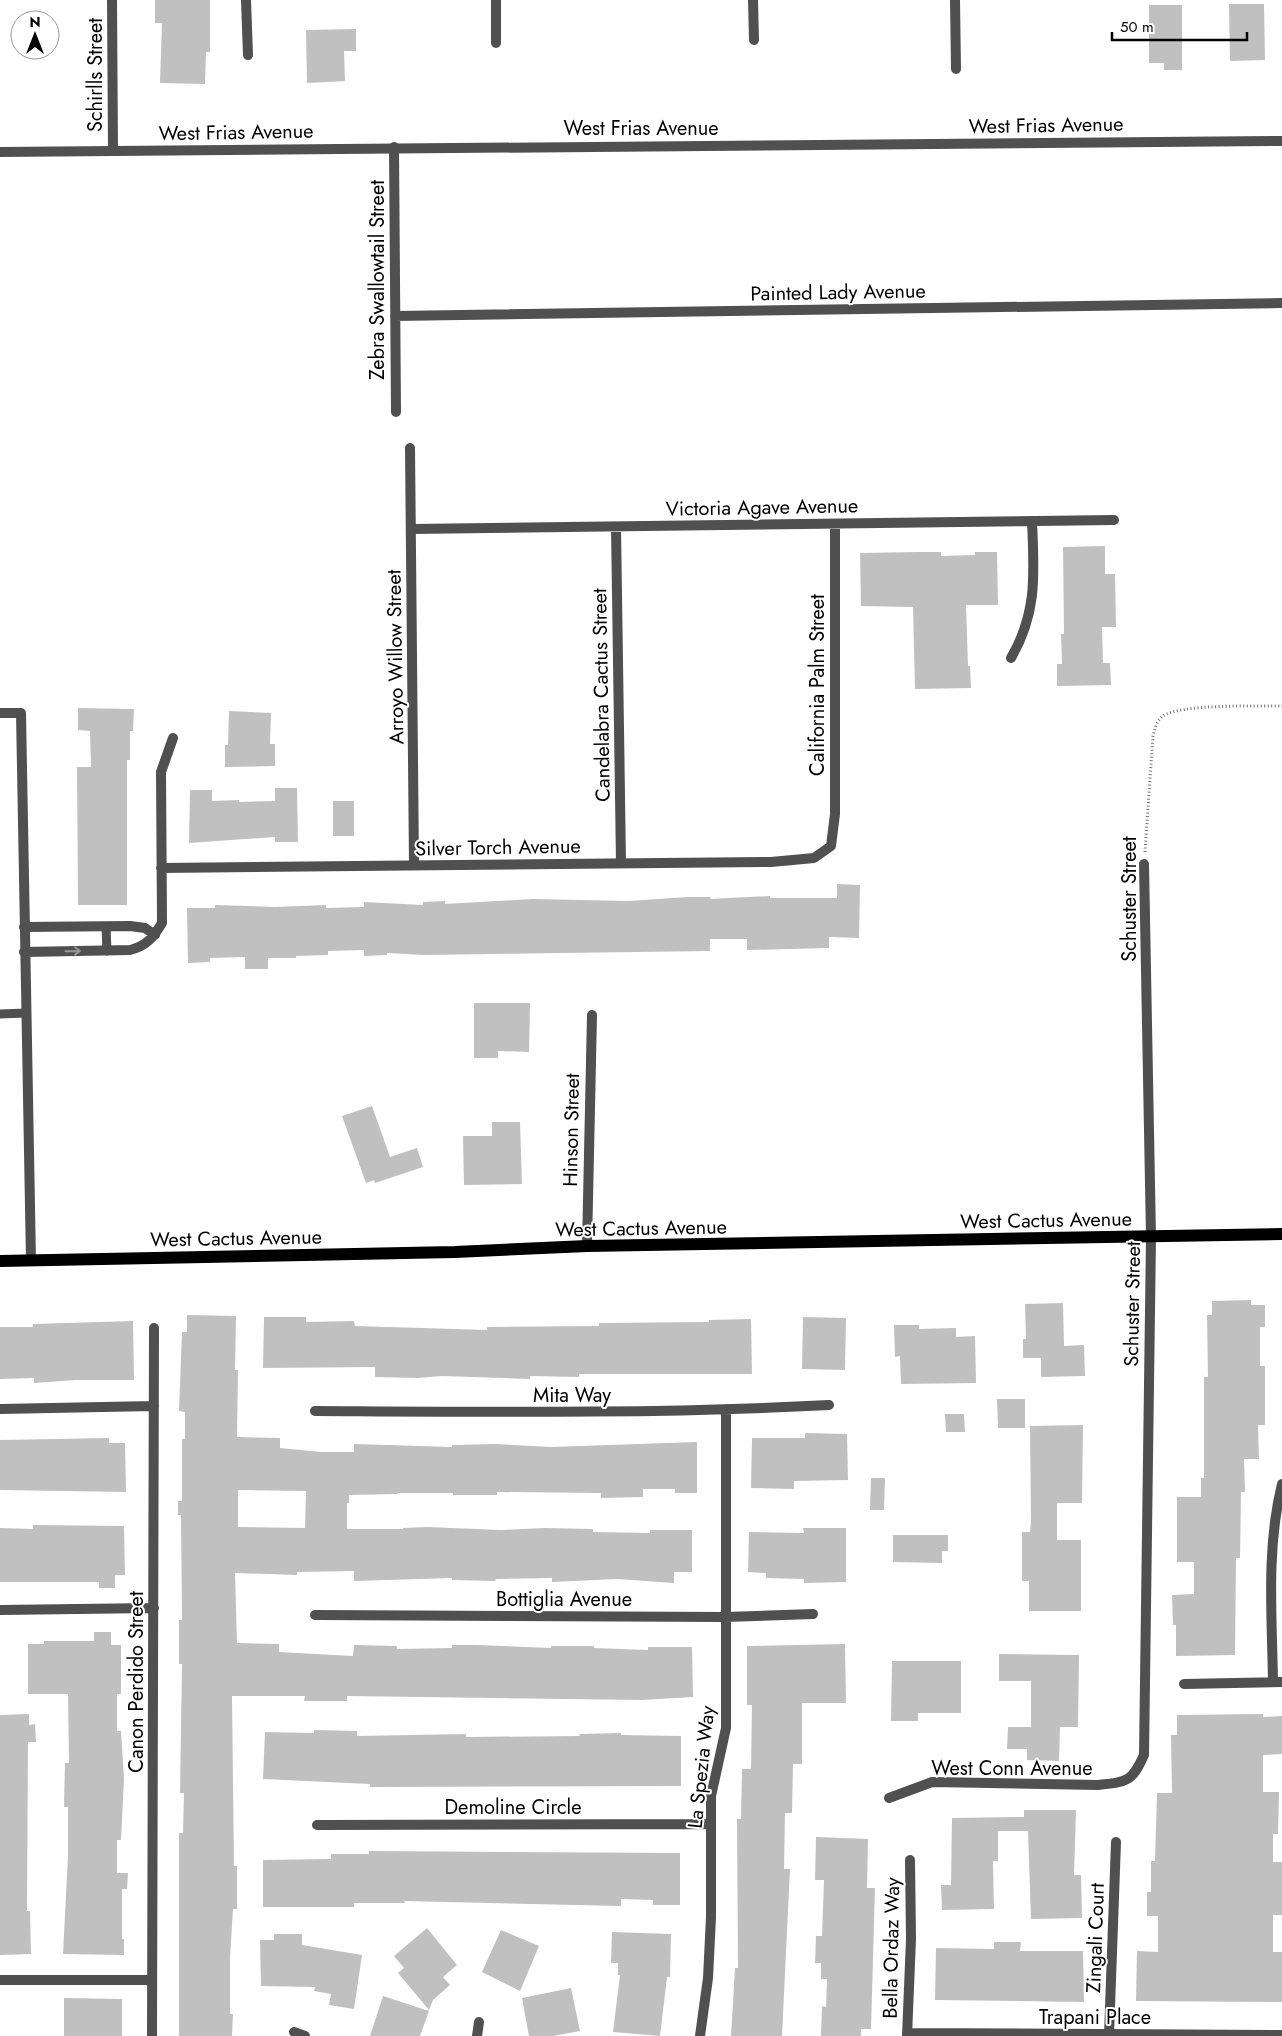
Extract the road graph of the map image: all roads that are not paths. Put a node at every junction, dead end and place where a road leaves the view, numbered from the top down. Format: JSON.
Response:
{"nodes":[{"id":1,"x":112,"y":0,"type":"edge"},
{"id":2,"x":246,"y":0,"type":"edge"},
{"id":3,"x":496,"y":0,"type":"edge"},
{"id":4,"x":753,"y":0,"type":"edge"},
{"id":5,"x":955,"y":0,"type":"edge"},
{"id":6,"x":754,"y":40,"type":"dead end"},
{"id":7,"x":496,"y":43,"type":"dead end"},
{"id":8,"x":248,"y":55,"type":"dead end"},
{"id":9,"x":956,"y":70,"type":"dead end"},
{"id":10,"x":1282,"y":141,"type":"edge"},
{"id":11,"x":394,"y":147,"type":"junction"},
{"id":12,"x":113,"y":150,"type":"junction"},
{"id":13,"x":0,"y":152,"type":"edge"},
{"id":14,"x":1282,"y":303,"type":"edge"},
{"id":15,"x":395,"y":316,"type":"junction"},
{"id":16,"x":396,"y":412,"type":"dead end"},
{"id":17,"x":410,"y":448,"type":"dead end"},
{"id":18,"x":1114,"y":520,"type":"dead end"},
{"id":19,"x":1032,"y":521,"type":"junction"},
{"id":20,"x":834,"y":524,"type":"junction"},
{"id":21,"x":616,"y":527,"type":"junction"},
{"id":22,"x":411,"y":530,"type":"junction"},
{"id":23,"x":1011,"y":658,"type":"dead end"},
{"id":24,"x":0,"y":713,"type":"edge"},
{"id":25,"x":173,"y":738,"type":"dead end"},
{"id":26,"x":831,"y":846,"type":"joint"},
{"id":27,"x":622,"y":863,"type":"junction"},
{"id":28,"x":1144,"y":864,"type":"road end"},
{"id":29,"x":414,"y":865,"type":"junction"},
{"id":30,"x":161,"y":868,"type":"junction"},
{"id":31,"x":24,"y":927,"type":"junction"},
{"id":32,"x":106,"y":927,"type":"junction"},
{"id":33,"x":155,"y":935,"type":"junction"},
{"id":34,"x":107,"y":951,"type":"junction"},
{"id":35,"x":24,"y":952,"type":"junction"},
{"id":36,"x":26,"y":1013,"type":"junction"},
{"id":37,"x":0,"y":1014,"type":"edge"},
{"id":38,"x":592,"y":1015,"type":"dead end"},
{"id":39,"x":1282,"y":1234,"type":"edge"},
{"id":40,"x":1150,"y":1237,"type":"junction"},
{"id":41,"x":588,"y":1246,"type":"junction"},
{"id":42,"x":0,"y":1261,"type":"edge"},
{"id":43,"x":31,"y":1261,"type":"junction"},
{"id":44,"x":154,"y":1328,"type":"dead end"},
{"id":45,"x":154,"y":1406,"type":"junction"},
{"id":46,"x":829,"y":1406,"type":"dead end"},
{"id":47,"x":0,"y":1408,"type":"edge"},
{"id":48,"x":315,"y":1410,"type":"dead end"},
{"id":49,"x":726,"y":1411,"type":"junction"},
{"id":50,"x":1282,"y":1484,"type":"edge"},
{"id":51,"x":154,"y":1608,"type":"junction"},
{"id":52,"x":0,"y":1610,"type":"edge"},
{"id":53,"x":813,"y":1614,"type":"dead end"},
{"id":54,"x":315,"y":1615,"type":"dead end"},
{"id":55,"x":725,"y":1617,"type":"junction"},
{"id":56,"x":1278,"y":1682,"type":"edge"},
{"id":57,"x":1184,"y":1684,"type":"dead end"},
{"id":58,"x":1135,"y":1775,"type":"joint"},
{"id":59,"x":889,"y":1798,"type":"dead end"},
{"id":60,"x":710,"y":1824,"type":"junction"},
{"id":61,"x":317,"y":1825,"type":"dead end"},
{"id":62,"x":1116,"y":1842,"type":"dead end"},
{"id":63,"x":910,"y":1860,"type":"dead end"},
{"id":64,"x":0,"y":1980,"type":"edge"},
{"id":65,"x":152,"y":1980,"type":"junction"},
{"id":66,"x":479,"y":2022,"type":"dead end"},
{"id":67,"x":294,"y":2032,"type":"dead end"},
{"id":68,"x":907,"y":2034,"type":"edge"},
{"id":69,"x":1109,"y":2035,"type":"edge"},
{"id":70,"x":1282,"y":2035,"type":"edge"},
{"id":71,"x":152,"y":2036,"type":"edge"},
{"id":72,"x":305,"y":2036,"type":"edge"},
{"id":73,"x":477,"y":2036,"type":"edge"},
{"id":74,"x":700,"y":2036,"type":"edge"}],
"edges":[{"from":1,"to":12,"type":"street","name":"Schirlls Street"},
{"from":2,"to":8,"type":"street"},
{"from":3,"to":7,"type":"street"},
{"from":4,"to":6,"type":"street"},
{"from":5,"to":9,"type":"street"},
{"from":10,"to":11,"type":"street","name":"West Frias Avenue"},
{"from":11,"to":12,"type":"street","name":"West Frias Avenue"},
{"from":11,"to":15,"type":"street","name":"Zebra Swallowtail Street"},
{"from":12,"to":13,"type":"street","name":"West Frias Avenue"},
{"from":14,"to":15,"type":"street","name":"Painted Lady Avenue"},
{"from":15,"to":16,"type":"street","name":"Zebra Swallowtail Street"},
{"from":17,"to":22,"type":"street","name":"Arroyo Willow Street"},
{"from":18,"to":19,"type":"street","name":"Victoria Agave Avenue"},
{"from":19,"to":20,"type":"street","name":"Victoria Agave Avenue"},
{"from":19,"to":23,"type":"street"},
{"from":20,"to":21,"type":"street","name":"Victoria Agave Avenue"},
{"from":20,"to":26,"type":"street","name":"California Palm Street"},
{"from":21,"to":22,"type":"street","name":"Victoria Agave Avenue"},
{"from":21,"to":27,"type":"street","name":"Candelabra Cactus Street"},
{"from":22,"to":29,"type":"street","name":"Arroyo Willow Street"},
{"from":24,"to":31,"type":"street"},
{"from":25,"to":30,"type":"street"},
{"from":26,"to":27,"type":"street","name":"Silver Torch Avenue"},
{"from":27,"to":29,"type":"street","name":"Silver Torch Avenue"},
{"from":28,"to":40,"type":"street","name":"Schuster Street"},
{"from":29,"to":30,"type":"street","name":"Silver Torch Avenue"},
{"from":30,"to":33,"type":"street"},
{"from":31,"to":32,"type":"street"},
{"from":31,"to":35,"type":"street"},
{"from":32,"to":33,"type":"street"},
{"from":32,"to":34,"type":"lane"},
{"from":33,"to":34,"type":"street"},
{"from":35,"to":34,"type":"street","one_way":true},
{"from":35,"to":36,"type":"street"},
{"from":36,"to":37,"type":"lane"},
{"from":36,"to":43,"type":"street"},
{"from":38,"to":41,"type":"street","name":"Hinson Street"},
{"from":39,"to":40,"type":"main road","name":"West Cactus Avenue"},
{"from":40,"to":41,"type":"main road","name":"West Cactus Avenue"},
{"from":40,"to":58,"type":"street","name":"Schuster Street"},
{"from":41,"to":43,"type":"main road","name":"West Cactus Avenue"},
{"from":42,"to":43,"type":"main road","name":"West Cactus Avenue"},
{"from":44,"to":45,"type":"street","name":"Canon Perdido Street"},
{"from":45,"to":47,"type":"street"},
{"from":45,"to":51,"type":"street","name":"Canon Perdido Street"},
{"from":46,"to":49,"type":"street","name":"Mita Way"},
{"from":48,"to":49,"type":"street","name":"Mita Way"},
{"from":49,"to":55,"type":"street","name":"La Spezia Way"},
{"from":50,"to":56,"type":"street"},
{"from":51,"to":52,"type":"street"},
{"from":51,"to":65,"type":"street","name":"Canon Perdido Street"},
{"from":53,"to":55,"type":"street","name":"Bottiglia Avenue"},
{"from":54,"to":55,"type":"street","name":"Bottiglia Avenue"},
{"from":55,"to":60,"type":"street","name":"La Spezia Way"},
{"from":56,"to":57,"type":"street"},
{"from":58,"to":59,"type":"street","name":"West Conn Avenue"},
{"from":60,"to":61,"type":"street","name":"Demoline Circle"},
{"from":60,"to":74,"type":"street","name":"La Spezia Way"},
{"from":62,"to":69,"type":"street","name":"Zingali Court"},
{"from":63,"to":68,"type":"street","name":"Bella Ordaz Way"},
{"from":64,"to":65,"type":"street"},
{"from":65,"to":71,"type":"street","name":"Canon Perdido Street"},
{"from":66,"to":73,"type":"street"},
{"from":67,"to":72,"type":"street"},
{"from":68,"to":69,"type":"street","name":"Trapani Place"},
{"from":69,"to":70,"type":"street","name":"Trapani Place"}]}
